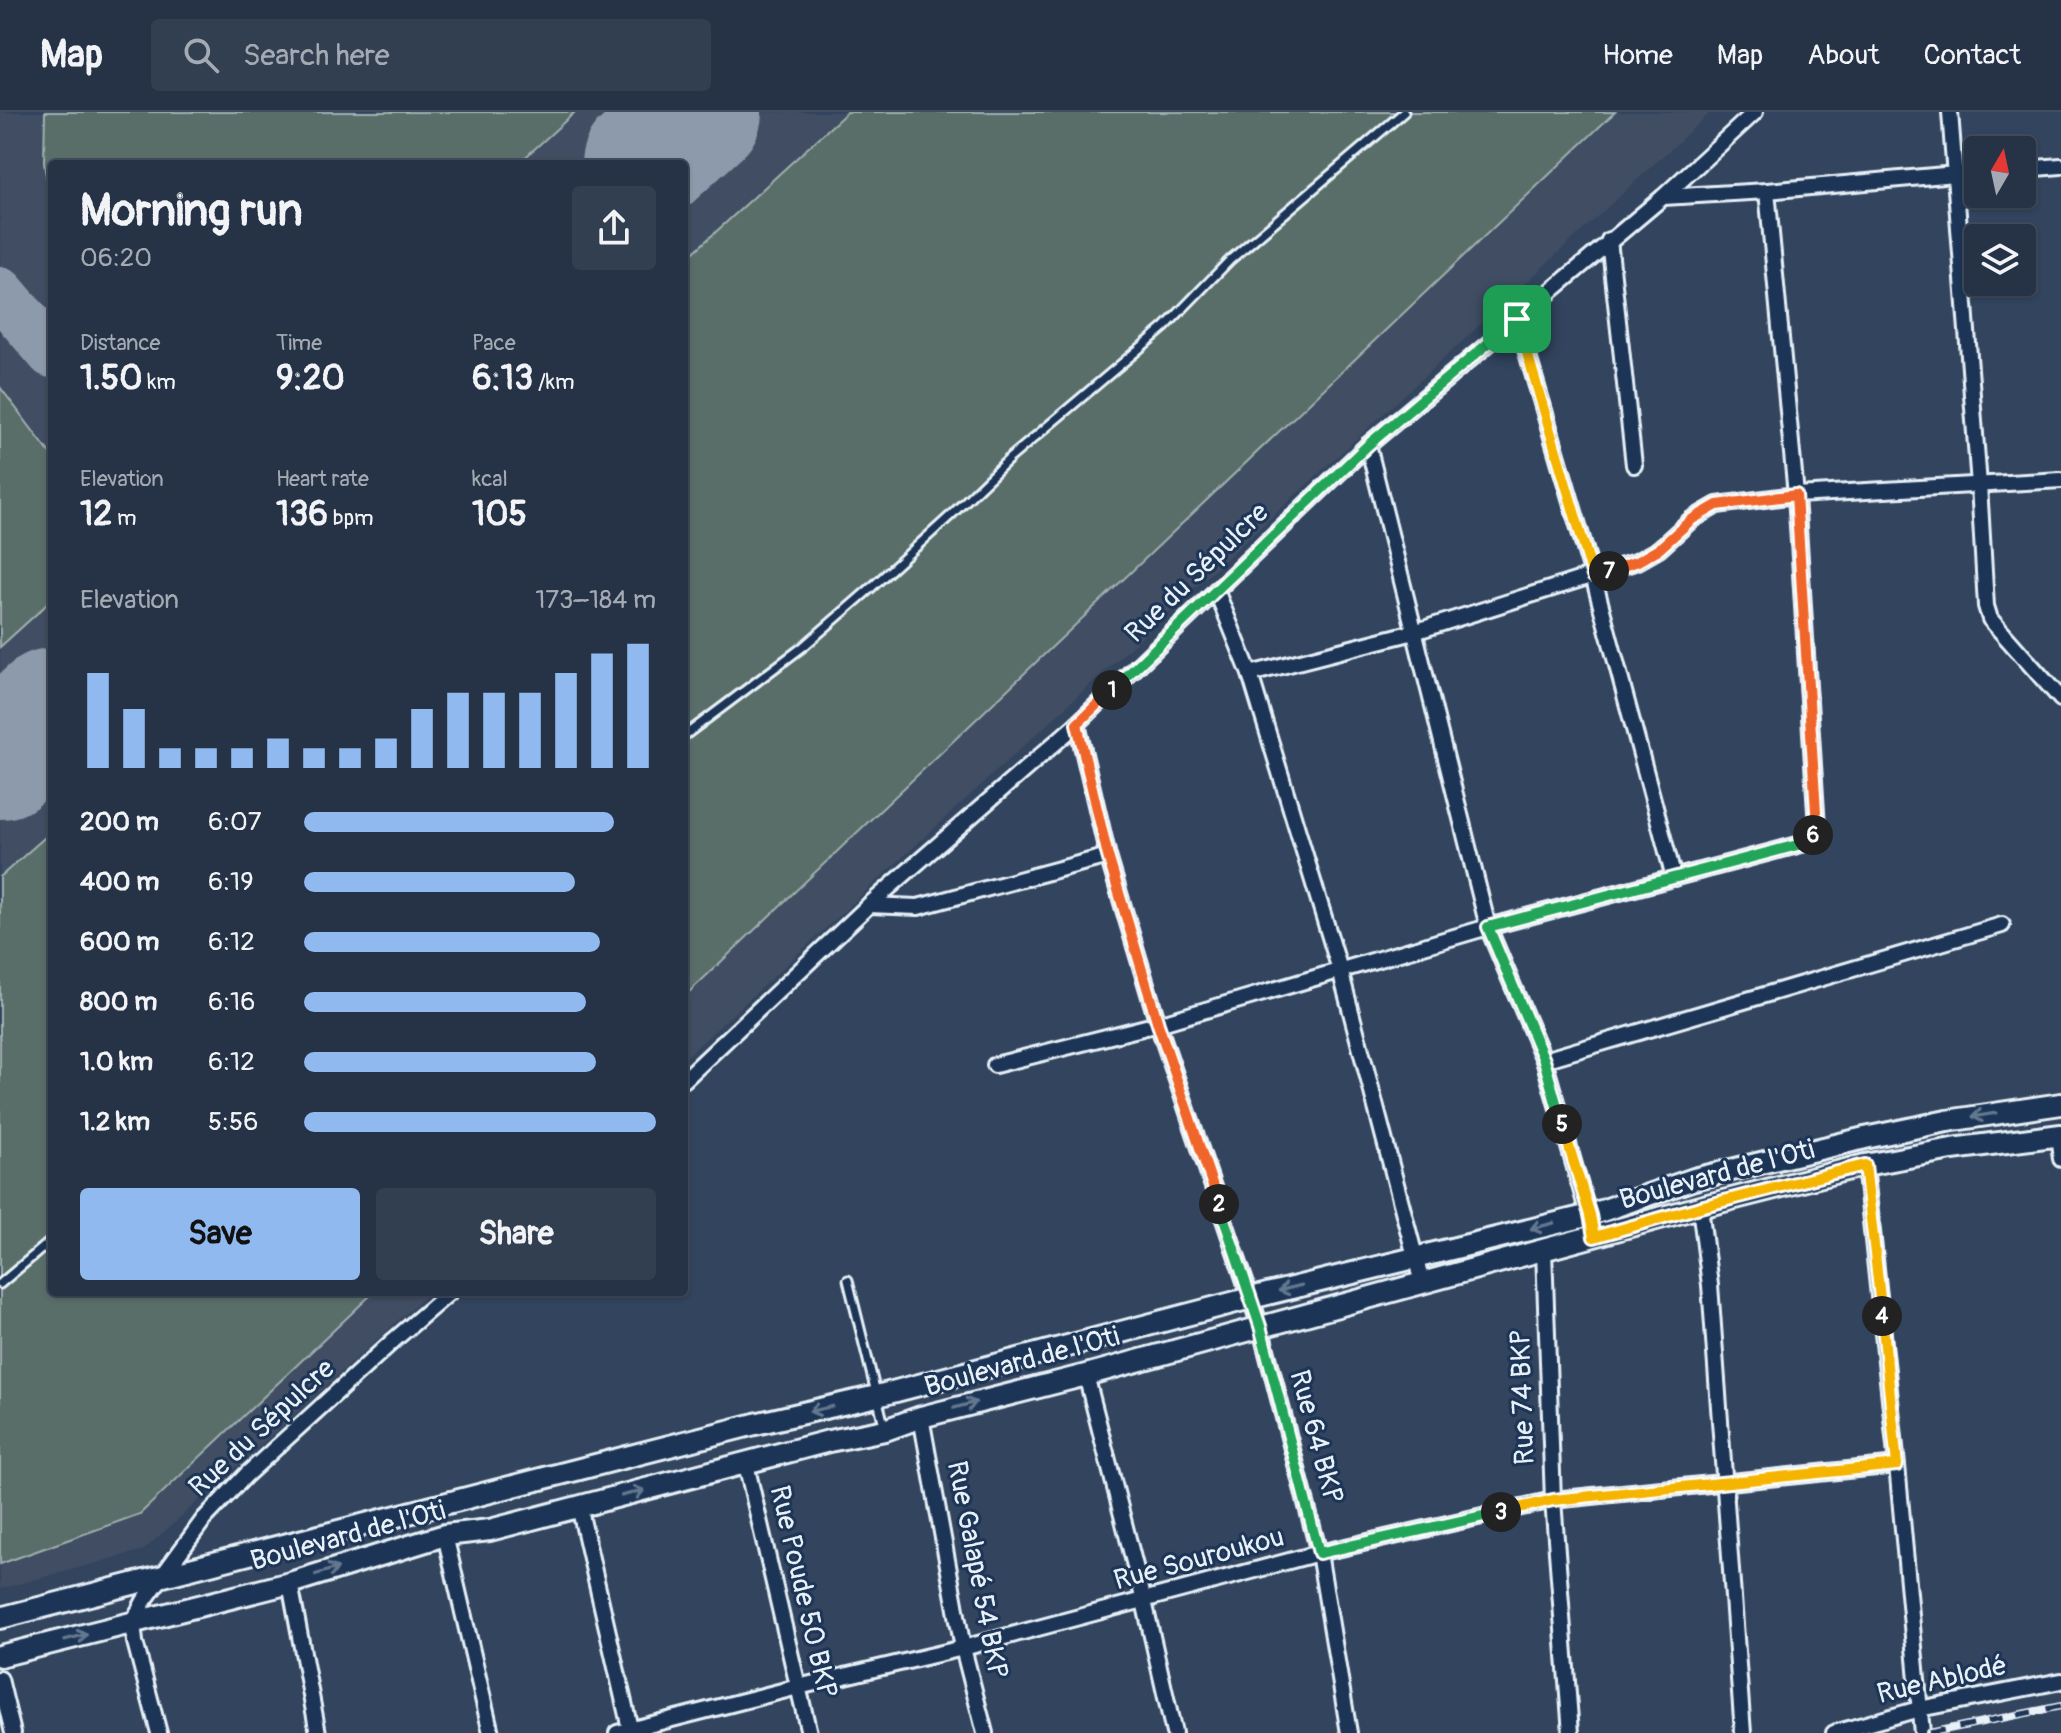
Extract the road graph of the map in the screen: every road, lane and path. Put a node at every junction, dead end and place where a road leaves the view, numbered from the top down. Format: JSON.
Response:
{"nodes":[{"id":1,"x":1404,"y":112,"type":"edge"},
{"id":2,"x":1755,"y":112,"type":"edge"},
{"id":3,"x":1950,"y":112,"type":"edge"},
{"id":4,"x":2061,"y":166,"type":"edge"},
{"id":5,"x":2036,"y":168,"type":"edge"},
{"id":6,"x":1964,"y":173,"type":"edge"},
{"id":7,"x":1955,"y":174,"type":"junction"},
{"id":8,"x":1767,"y":191,"type":"junction"},
{"id":9,"x":1663,"y":197,"type":"junction"},
{"id":10,"x":1609,"y":240,"type":"junction"},
{"id":11,"x":1517,"y":319,"type":"junction"},
{"id":12,"x":1368,"y":445,"type":"junction"},
{"id":13,"x":1634,"y":465,"type":"dead end"},
{"id":14,"x":2061,"y":480,"type":"edge"},
{"id":15,"x":1979,"y":485,"type":"junction"},
{"id":16,"x":1796,"y":495,"type":"junction"},
{"id":17,"x":1593,"y":576,"type":"junction"},
{"id":18,"x":1216,"y":590,"type":"junction"},
{"id":19,"x":1414,"y":632,"type":"junction"},
{"id":20,"x":1250,"y":674,"type":"junction"},
{"id":21,"x":2061,"y":699,"type":"edge"},
{"id":22,"x":1077,"y":724,"type":"junction"},
{"id":23,"x":688,"y":733,"type":"edge"},
{"id":24,"x":1108,"y":856,"type":"junction"},
{"id":25,"x":1674,"y":878,"type":"junction"},
{"id":26,"x":869,"y":905,"type":"junction"},
{"id":27,"x":2002,"y":925,"type":"dead end"},
{"id":28,"x":1488,"y":927,"type":"junction"},
{"id":29,"x":1340,"y":970,"type":"junction"},
{"id":30,"x":1158,"y":1024,"type":"junction"},
{"id":31,"x":1544,"y":1060,"type":"junction"},
{"id":32,"x":995,"y":1065,"type":"dead end"},
{"id":33,"x":688,"y":1076,"type":"edge"},
{"id":34,"x":2061,"y":1104,"type":"edge"},
{"id":35,"x":1947,"y":1121,"type":"junction"},
{"id":36,"x":2060,"y":1135,"type":"edge"},
{"id":37,"x":1952,"y":1149,"type":"junction"},
{"id":38,"x":2061,"y":1159,"type":"edge"},
{"id":39,"x":1865,"y":1165,"type":"junction"},
{"id":40,"x":1700,"y":1207,"type":"junction"},
{"id":41,"x":1590,"y":1215,"type":"junction"},
{"id":42,"x":1594,"y":1237,"type":"junction"},
{"id":43,"x":48,"y":1243,"type":"edge"},
{"id":44,"x":1544,"y":1251,"type":"junction"},
{"id":45,"x":1416,"y":1257,"type":"junction"},
{"id":46,"x":848,"y":1280,"type":"dead end"},
{"id":47,"x":1422,"y":1283,"type":"junction"},
{"id":48,"x":0,"y":1284,"type":"edge"},
{"id":49,"x":445,"y":1296,"type":"edge"},
{"id":50,"x":1251,"y":1298,"type":"junction"},
{"id":51,"x":1260,"y":1326,"type":"junction"},
{"id":52,"x":1086,"y":1375,"type":"junction"},
{"id":53,"x":877,"y":1396,"type":"junction"},
{"id":54,"x":921,"y":1417,"type":"junction"},
{"id":55,"x":885,"y":1430,"type":"junction"},
{"id":56,"x":746,"y":1464,"type":"junction"},
{"id":57,"x":1897,"y":1465,"type":"junction"},
{"id":58,"x":1725,"y":1481,"type":"junction"},
{"id":59,"x":1553,"y":1500,"type":"junction"},
{"id":60,"x":579,"y":1506,"type":"junction"},
{"id":61,"x":445,"y":1535,"type":"junction"},
{"id":62,"x":1319,"y":1553,"type":"junction"},
{"id":63,"x":163,"y":1575,"type":"junction"},
{"id":64,"x":290,"y":1583,"type":"junction"},
{"id":65,"x":1144,"y":1601,"type":"junction"},
{"id":66,"x":0,"y":1618,"type":"edge"},
{"id":67,"x":133,"y":1622,"type":"junction"},
{"id":68,"x":963,"y":1648,"type":"junction"},
{"id":69,"x":0,"y":1656,"type":"edge"},
{"id":70,"x":0,"y":1679,"type":"edge"},
{"id":71,"x":2061,"y":1681,"type":"edge"},
{"id":72,"x":798,"y":1687,"type":"junction"},
{"id":73,"x":1919,"y":1709,"type":"junction"},
{"id":74,"x":626,"y":1732,"type":"edge"},
{"id":75,"x":13,"y":1733,"type":"edge"},
{"id":76,"x":159,"y":1733,"type":"edge"},
{"id":77,"x":318,"y":1733,"type":"edge"},
{"id":78,"x":491,"y":1733,"type":"edge"},
{"id":79,"x":809,"y":1733,"type":"edge"},
{"id":80,"x":985,"y":1733,"type":"edge"},
{"id":81,"x":1174,"y":1733,"type":"edge"},
{"id":82,"x":1349,"y":1733,"type":"edge"},
{"id":83,"x":1571,"y":1733,"type":"edge"},
{"id":84,"x":1743,"y":1733,"type":"edge"},
{"id":85,"x":1834,"y":1733,"type":"edge"},
{"id":86,"x":1922,"y":1733,"type":"edge"}],
"edges":[{"from":1,"to":23,"type":"lane"},
{"from":2,"to":9,"type":"street","name":"Rue du Sépulcre"},
{"from":3,"to":7,"type":"street"},
{"from":4,"to":5,"type":"street"},
{"from":6,"to":7,"type":"street"},
{"from":7,"to":8,"type":"street"},
{"from":7,"to":15,"type":"street"},
{"from":8,"to":9,"type":"street"},
{"from":8,"to":16,"type":"street"},
{"from":9,"to":10,"type":"street","name":"Rue du Sépulcre"},
{"from":10,"to":11,"type":"street","name":"Rue du Sépulcre"},
{"from":10,"to":13,"type":"street"},
{"from":11,"to":12,"type":"street","name":"Rue du Sépulcre"},
{"from":11,"to":17,"type":"street"},
{"from":12,"to":18,"type":"street","name":"Rue du Sépulcre"},
{"from":12,"to":19,"type":"street"},
{"from":14,"to":15,"type":"street"},
{"from":15,"to":16,"type":"street"},
{"from":15,"to":21,"type":"street"},
{"from":16,"to":17,"type":"street"},
{"from":16,"to":25,"type":"street"},
{"from":17,"to":19,"type":"street"},
{"from":17,"to":25,"type":"street"},
{"from":18,"to":20,"type":"street"},
{"from":18,"to":22,"type":"street","name":"Rue du Sépulcre"},
{"from":19,"to":20,"type":"street"},
{"from":19,"to":28,"type":"street"},
{"from":20,"to":29,"type":"street"},
{"from":22,"to":24,"type":"street","name":"Rue 64 BKP"},
{"from":22,"to":26,"type":"street","name":"Rue du Sépulcre"},
{"from":24,"to":26,"type":"street"},
{"from":24,"to":30,"type":"street","name":"Rue 64 BKP"},
{"from":25,"to":28,"type":"street"},
{"from":26,"to":33,"type":"street","name":"Rue du Sépulcre"},
{"from":27,"to":31,"type":"street"},
{"from":28,"to":29,"type":"street"},
{"from":28,"to":31,"type":"street"},
{"from":29,"to":30,"type":"street"},
{"from":29,"to":45,"type":"street"},
{"from":30,"to":32,"type":"street"},
{"from":30,"to":50,"type":"street","name":"Rue 64 BKP"},
{"from":31,"to":41,"type":"street"},
{"from":34,"to":35,"type":"main road","name":"Boulevard de l'Oti","one_way":true},
{"from":35,"to":37,"type":"main road"},
{"from":35,"to":41,"type":"main road","name":"Boulevard de l'Oti"},
{"from":36,"to":37,"type":"main road","name":"Boulevard de l'Oti"},
{"from":36,"to":38,"type":"street"},
{"from":37,"to":39,"type":"main road","name":"Boulevard de l'Oti"},
{"from":39,"to":40,"type":"main road","name":"Boulevard de l'Oti"},
{"from":39,"to":57,"type":"street"},
{"from":40,"to":42,"type":"main road","name":"Boulevard de l'Oti"},
{"from":40,"to":58,"type":"street"},
{"from":41,"to":42,"type":"street"},
{"from":41,"to":45,"type":"main road","name":"Boulevard de l'Oti","one_way":true},
{"from":42,"to":44,"type":"main road","name":"Boulevard de l'Oti"},
{"from":43,"to":48,"type":"lane"},
{"from":44,"to":47,"type":"main road","name":"Boulevard de l'Oti"},
{"from":44,"to":59,"type":"street","name":"Rue 74 BKP"},
{"from":45,"to":47,"type":"street"},
{"from":45,"to":50,"type":"main road","name":"Boulevard de l'Oti","one_way":true},
{"from":46,"to":53,"type":"lane"},
{"from":47,"to":51,"type":"main road","name":"Boulevard de l'Oti"},
{"from":49,"to":63,"type":"street","name":"Rue du Sépulcre"},
{"from":50,"to":51,"type":"street","name":"Rue 64 BKP"},
{"from":50,"to":53,"type":"main road","name":"Boulevard de l'Oti"},
{"from":51,"to":52,"type":"main road","name":"Boulevard de l'Oti"},
{"from":51,"to":62,"type":"street","name":"Rue 64 BKP"},
{"from":54,"to":52,"type":"main road","name":"Boulevard de l'Oti","one_way":true},
{"from":52,"to":65,"type":"street"},
{"from":53,"to":55,"type":"lane"},
{"from":53,"to":63,"type":"main road","name":"Boulevard de l'Oti","one_way":true},
{"from":54,"to":55,"type":"main road","name":"Boulevard de l'Oti"},
{"from":54,"to":68,"type":"street","name":"Rue Galapé 54 BKP"},
{"from":55,"to":56,"type":"main road","name":"Boulevard de l'Oti"},
{"from":60,"to":56,"type":"main road","name":"Boulevard de l'Oti","one_way":true},
{"from":56,"to":72,"type":"street","name":"Rue Poude 50 BKP"},
{"from":57,"to":58,"type":"street","name":"Rue Souroukou"},
{"from":57,"to":73,"type":"street"},
{"from":58,"to":59,"type":"street","name":"Rue Souroukou"},
{"from":58,"to":84,"type":"street"},
{"from":59,"to":62,"type":"street","name":"Rue Souroukou"},
{"from":59,"to":83,"type":"street","name":"Rue 74 BKP"},
{"from":60,"to":61,"type":"main road","name":"Boulevard de l'Oti"},
{"from":60,"to":74,"type":"street"},
{"from":64,"to":61,"type":"main road","name":"Boulevard de l'Oti","one_way":true},
{"from":61,"to":78,"type":"street"},
{"from":62,"to":65,"type":"street","name":"Rue Souroukou"},
{"from":62,"to":82,"type":"street","name":"Rue 64 BKP"},
{"from":63,"to":66,"type":"main road","name":"Boulevard de l'Oti"},
{"from":63,"to":67,"type":"street","name":"Rue du Sépulcre"},
{"from":64,"to":67,"type":"main road","name":"Boulevard de l'Oti"},
{"from":64,"to":77,"type":"street"},
{"from":65,"to":68,"type":"street","name":"Rue Souroukou"},
{"from":65,"to":81,"type":"street"},
{"from":69,"to":67,"type":"main road","name":"Boulevard de l'Oti","one_way":true},
{"from":67,"to":76,"type":"street"},
{"from":68,"to":72,"type":"street","name":"Rue Souroukou"},
{"from":68,"to":80,"type":"street","name":"Rue Galapé 54 BKP"},
{"from":70,"to":75,"type":"street"},
{"from":71,"to":73,"type":"street","name":"Rue Ablodé"},
{"from":72,"to":74,"type":"street","name":"Rue Souroukou"},
{"from":72,"to":79,"type":"street","name":"Rue Poude 50 BKP"},
{"from":73,"to":85,"type":"street","name":"Rue Ablodé"},
{"from":73,"to":86,"type":"street"}]}
